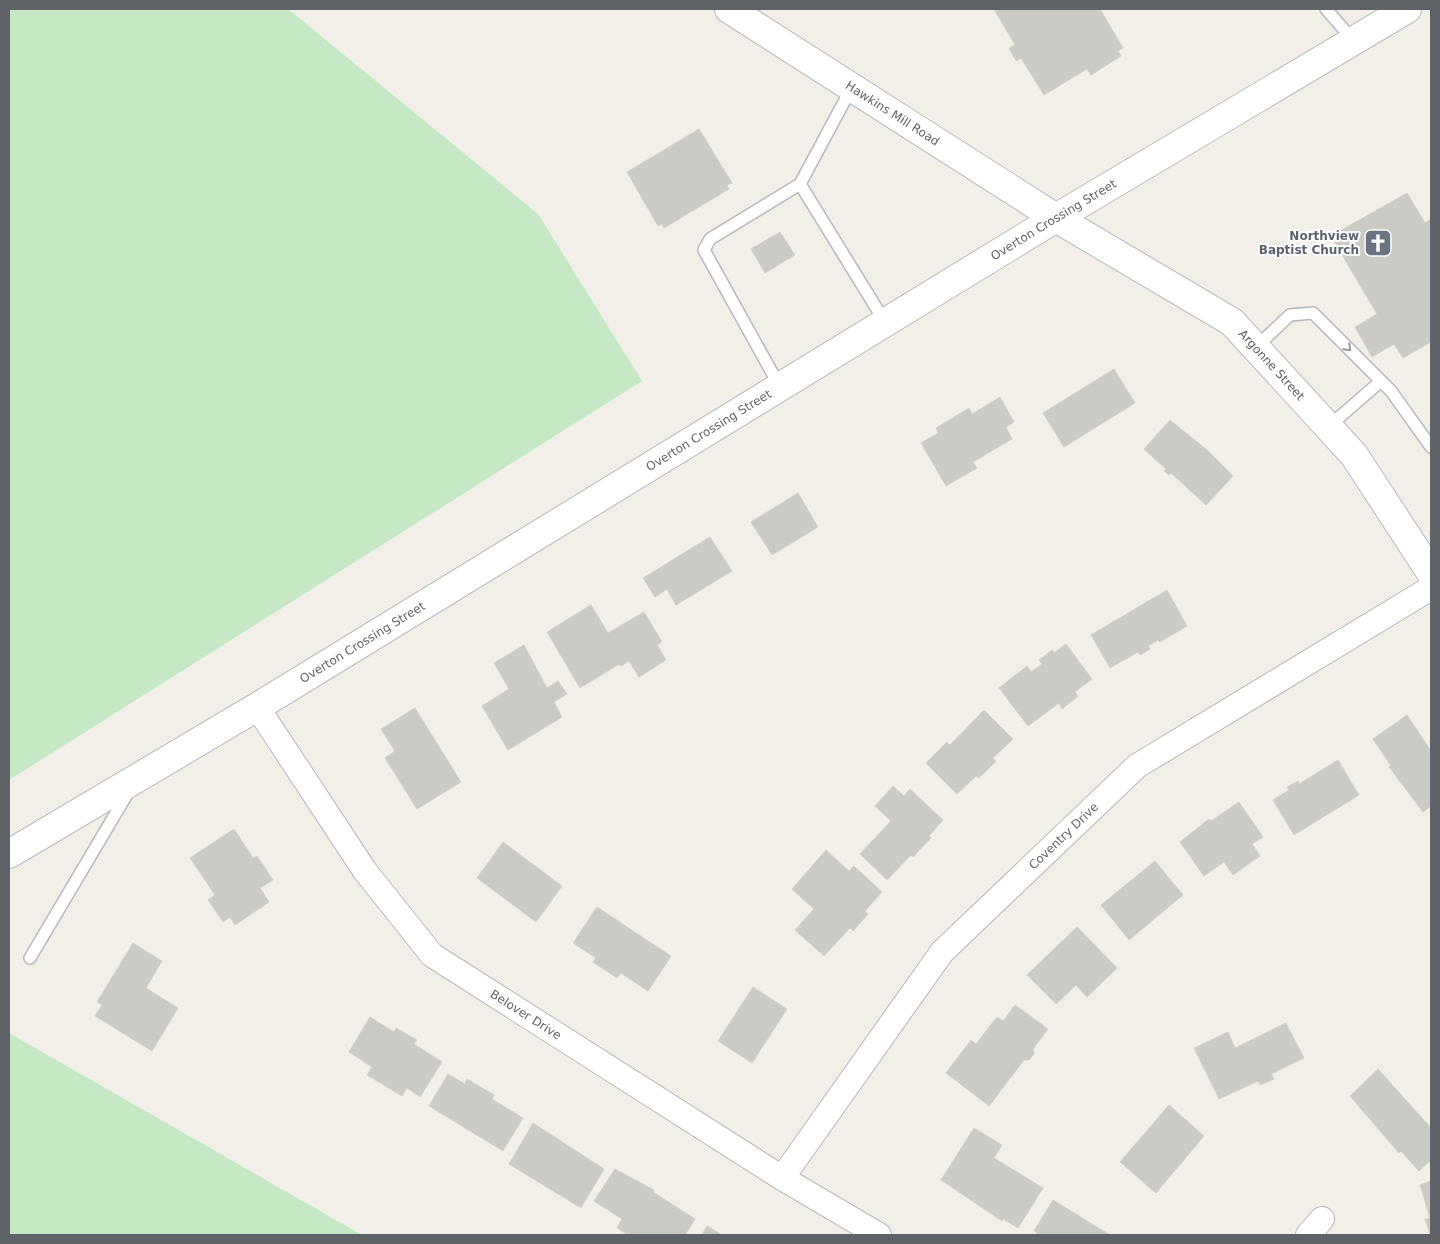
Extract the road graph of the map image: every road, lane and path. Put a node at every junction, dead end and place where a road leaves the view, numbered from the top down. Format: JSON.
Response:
{"nodes":[{"id":1,"x":729,"y":9,"type":"edge"},
{"id":2,"x":1326,"y":9,"type":"edge"},
{"id":3,"x":1408,"y":9,"type":"edge"},
{"id":4,"x":1354,"y":40,"type":"junction"},
{"id":5,"x":852,"y":87,"type":"junction"},
{"id":6,"x":800,"y":184,"type":"junction"},
{"id":7,"x":1056,"y":218,"type":"junction"},
{"id":8,"x":885,"y":322,"type":"junction"},
{"id":9,"x":1256,"y":348,"type":"junction"},
{"id":10,"x":1381,"y":381,"type":"junction"},
{"id":11,"x":780,"y":387,"type":"junction"},
{"id":12,"x":1328,"y":427,"type":"junction"},
{"id":13,"x":1431,"y":447,"type":"edge"},
{"id":14,"x":1431,"y":573,"type":"edge"},
{"id":15,"x":1431,"y":588,"type":"edge"},
{"id":16,"x":257,"y":707,"type":"junction"},
{"id":17,"x":136,"y":778,"type":"junction"},
{"id":18,"x":9,"y":854,"type":"edge"},
{"id":19,"x":30,"y":958,"type":"dead end"},
{"id":20,"x":782,"y":1178,"type":"junction"},
{"id":21,"x":879,"y":1235,"type":"edge"}],
"edges":[{"from":1,"to":5,"type":"street","name":"Hawkins Mill Road"},
{"from":2,"to":4,"type":"lane"},
{"from":3,"to":4,"type":"street","name":"Overton Crossing Street"},
{"from":4,"to":7,"type":"street","name":"Overton Crossing Street"},
{"from":5,"to":6,"type":"lane"},
{"from":5,"to":7,"type":"street","name":"Hawkins Mill Road"},
{"from":6,"to":8,"type":"lane"},
{"from":6,"to":11,"type":"lane"},
{"from":7,"to":8,"type":"street","name":"Overton Crossing Street"},
{"from":7,"to":9,"type":"street","name":"Argonne Street"},
{"from":8,"to":11,"type":"street","name":"Overton Crossing Street"},
{"from":9,"to":10,"type":"lane","one_way":true},
{"from":9,"to":12,"type":"street","name":"Argonne Street"},
{"from":10,"to":12,"type":"lane"},
{"from":10,"to":13,"type":"lane"},
{"from":11,"to":16,"type":"street","name":"Overton Crossing Street"},
{"from":12,"to":14,"type":"street","name":"Argonne Street"},
{"from":15,"to":20,"type":"street","name":"Coventry Drive"},
{"from":16,"to":17,"type":"street","name":"Overton Crossing Street"},
{"from":16,"to":20,"type":"street","name":"Belover Drive"},
{"from":17,"to":18,"type":"street","name":"Overton Crossing Street"},
{"from":17,"to":19,"type":"lane"},
{"from":20,"to":21,"type":"street","name":"Belover Drive"}]}
